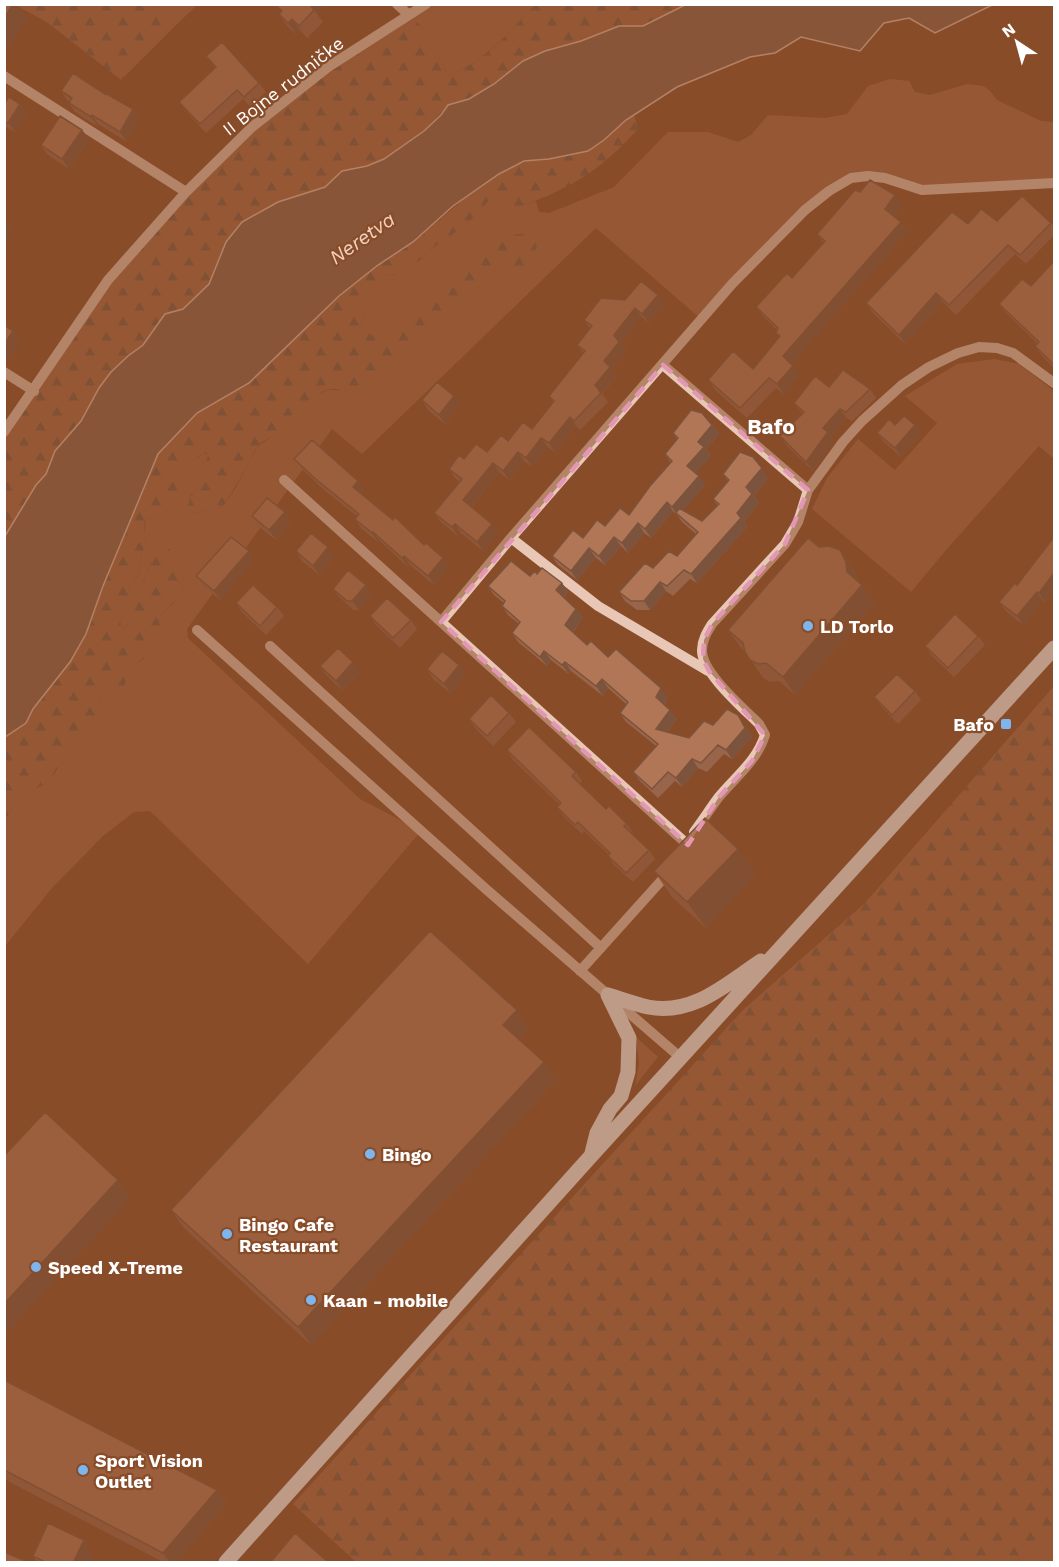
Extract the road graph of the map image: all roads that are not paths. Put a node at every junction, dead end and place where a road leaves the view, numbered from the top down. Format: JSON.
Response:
{"nodes":[{"id":1,"x":396,"y":4,"type":"edge"},
{"id":2,"x":426,"y":4,"type":"edge"},
{"id":3,"x":409,"y":15,"type":"junction"},
{"id":4,"x":4,"y":76,"type":"edge"},
{"id":5,"x":1054,"y":183,"type":"edge"},
{"id":6,"x":186,"y":192,"type":"junction"},
{"id":7,"x":663,"y":365,"type":"junction"},
{"id":8,"x":4,"y":372,"type":"edge"},
{"id":9,"x":1054,"y":383,"type":"edge"},
{"id":10,"x":34,"y":391,"type":"junction"},
{"id":11,"x":4,"y":432,"type":"edge"},
{"id":12,"x":284,"y":480,"type":"dead end"},
{"id":13,"x":808,"y":490,"type":"junction"},
{"id":14,"x":511,"y":538,"type":"junction"},
{"id":15,"x":441,"y":622,"type":"junction"},
{"id":16,"x":197,"y":630,"type":"dead end"},
{"id":17,"x":270,"y":646,"type":"dead end"},
{"id":18,"x":1054,"y":648,"type":"edge"},
{"id":19,"x":709,"y":671,"type":"junction"},
{"id":20,"x":683,"y":853,"type":"junction"},
{"id":21,"x":602,"y":948,"type":"junction"},
{"id":22,"x":779,"y":950,"type":"junction"},
{"id":23,"x":580,"y":971,"type":"junction"},
{"id":24,"x":608,"y":995,"type":"junction"},
{"id":25,"x":681,"y":1058,"type":"junction"},
{"id":26,"x":591,"y":1156,"type":"junction"},
{"id":27,"x":226,"y":1563,"type":"edge"}],
"edges":[{"from":1,"to":3,"type":"street"},
{"from":2,"to":3,"type":"street","name":"II Bojne rudničke"},
{"from":3,"to":6,"type":"street","name":"II Bojne rudničke"},
{"from":4,"to":6,"type":"street"},
{"from":5,"to":7,"type":"street"},
{"from":6,"to":10,"type":"street","name":"II Bojne rudničke"},
{"from":7,"to":13,"type":"street"},
{"from":7,"to":14,"type":"street"},
{"from":8,"to":10,"type":"street"},
{"from":9,"to":13,"type":"street"},
{"from":10,"to":11,"type":"street","name":"II Bojne rudničke"},
{"from":12,"to":15,"type":"street"},
{"from":13,"to":19,"type":"street"},
{"from":14,"to":15,"type":"street"},
{"from":14,"to":19,"type":"street"},
{"from":15,"to":20,"type":"street"},
{"from":16,"to":23,"type":"street"},
{"from":17,"to":21,"type":"street"},
{"from":18,"to":22,"type":"main road"},
{"from":19,"to":20,"type":"street"},
{"from":20,"to":21,"type":"street"},
{"from":21,"to":23,"type":"street"},
{"from":22,"to":24,"type":"main road"},
{"from":22,"to":25,"type":"main road"},
{"from":23,"to":24,"type":"street"},
{"from":24,"to":25,"type":"street"},
{"from":24,"to":26,"type":"main road"},
{"from":25,"to":26,"type":"main road"},
{"from":26,"to":27,"type":"main road"}]}
